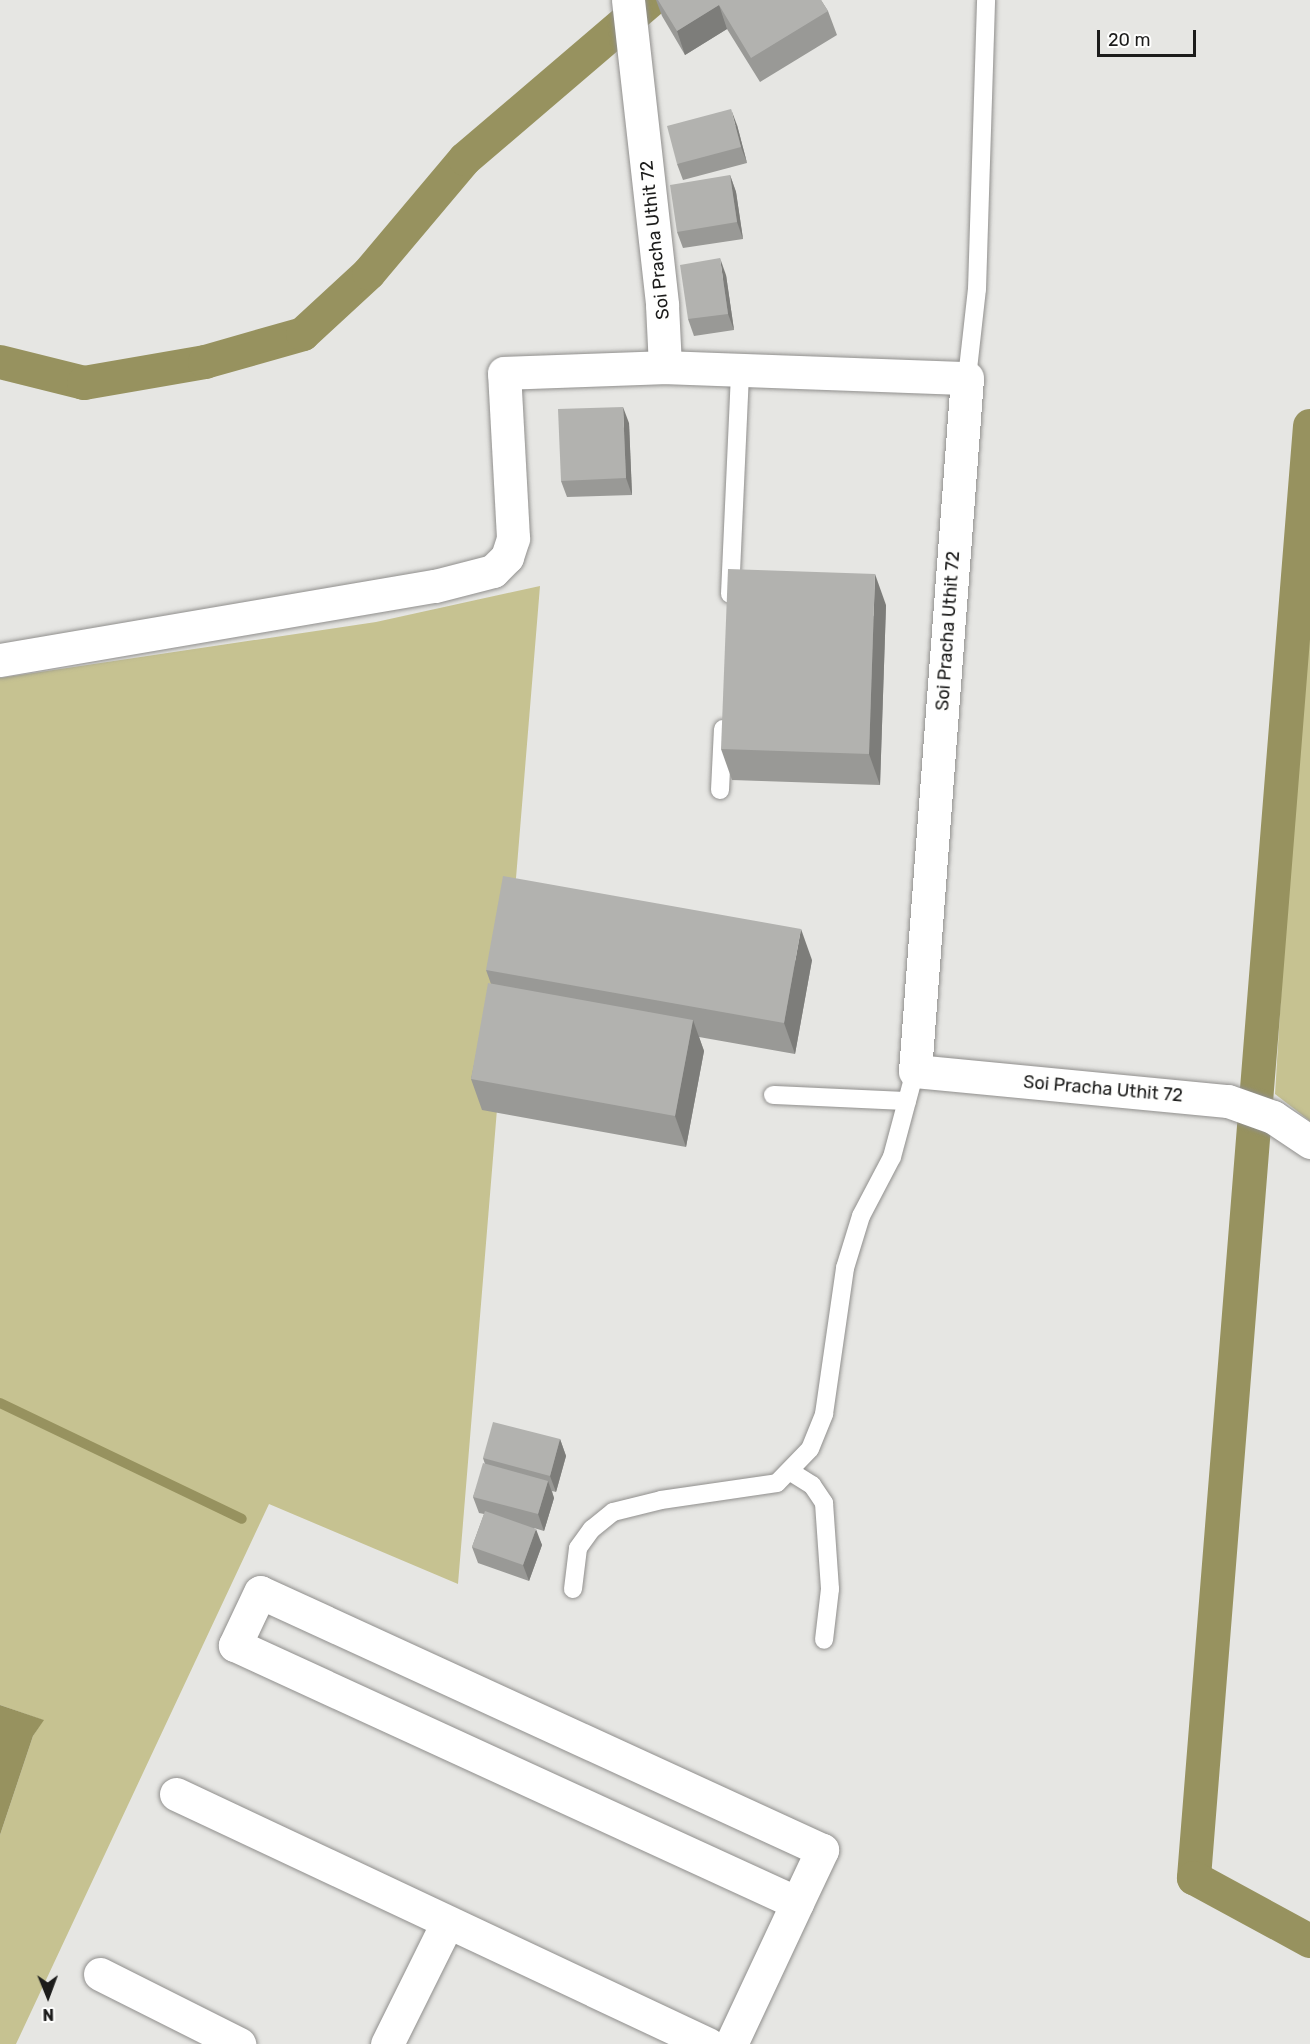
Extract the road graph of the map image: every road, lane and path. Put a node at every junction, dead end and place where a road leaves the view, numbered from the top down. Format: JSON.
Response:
{"nodes":[{"id":1,"x":628,"y":0,"type":"edge"},
{"id":2,"x":986,"y":0,"type":"edge"},
{"id":3,"x":665,"y":367,"type":"junction"},
{"id":4,"x":740,"y":371,"type":"junction"},
{"id":5,"x":967,"y":378,"type":"junction"},
{"id":6,"x":729,"y":610,"type":"edge"},
{"id":7,"x":0,"y":660,"type":"edge"},
{"id":8,"x":724,"y":706,"type":"edge"},
{"id":9,"x":720,"y":790,"type":"dead end"},
{"id":10,"x":911,"y":1086,"type":"junction"},
{"id":11,"x":773,"y":1095,"type":"dead end"},
{"id":12,"x":1310,"y":1141,"type":"edge"},
{"id":13,"x":791,"y":1472,"type":"junction"},
{"id":14,"x":573,"y":1589,"type":"dead end"},
{"id":15,"x":824,"y":1640,"type":"dead end"},
{"id":16,"x":176,"y":1794,"type":"dead end"},
{"id":17,"x":797,"y":1904,"type":"junction"},
{"id":18,"x":447,"y":1923,"type":"junction"},
{"id":19,"x":100,"y":1974,"type":"dead end"},
{"id":20,"x":239,"y":2044,"type":"edge"},
{"id":21,"x":387,"y":2044,"type":"edge"},
{"id":22,"x":708,"y":2044,"type":"edge"},
{"id":23,"x":731,"y":2044,"type":"edge"}],
"edges":[{"from":1,"to":3,"type":"street","name":"Soi Pracha Uthit 72"},
{"from":2,"to":5,"type":"lane"},
{"from":3,"to":4,"type":"street"},
{"from":3,"to":7,"type":"street"},
{"from":4,"to":5,"type":"street"},
{"from":4,"to":6,"type":"lane"},
{"from":5,"to":10,"type":"street","name":"Soi Pracha Uthit 72"},
{"from":8,"to":9,"type":"lane"},
{"from":10,"to":11,"type":"lane"},
{"from":10,"to":12,"type":"street","name":"Soi Pracha Uthit 72"},
{"from":10,"to":13,"type":"lane"},
{"from":13,"to":14,"type":"lane"},
{"from":13,"to":15,"type":"lane"},
{"from":16,"to":18,"type":"street"},
{"from":17,"to":17,"type":"street"},
{"from":17,"to":23,"type":"street"},
{"from":18,"to":21,"type":"street"},
{"from":18,"to":22,"type":"street"},
{"from":19,"to":20,"type":"street"}]}
